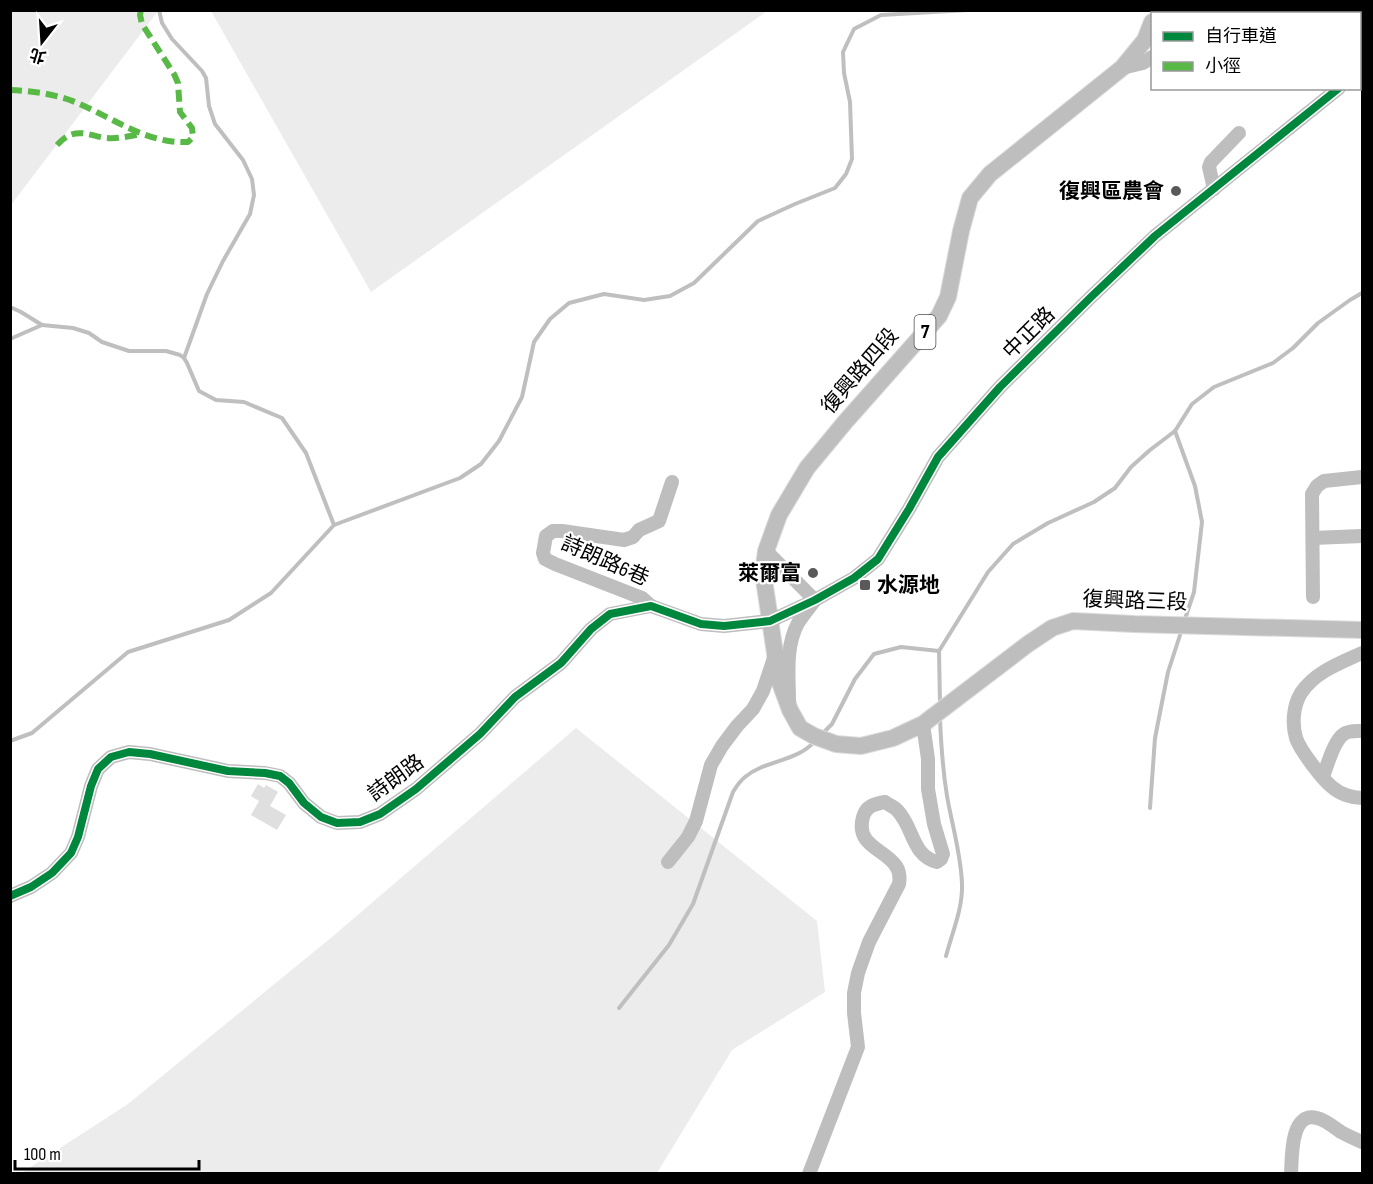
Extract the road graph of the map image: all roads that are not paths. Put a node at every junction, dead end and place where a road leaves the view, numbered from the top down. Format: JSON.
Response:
{"nodes":[{"id":1,"x":1151,"y":25,"type":"edge"},
{"id":2,"x":1151,"y":58,"type":"edge"},
{"id":3,"x":1122,"y":68,"type":"junction"},
{"id":4,"x":1324,"y":90,"type":"edge"},
{"id":5,"x":1337,"y":90,"type":"edge"},
{"id":6,"x":1320,"y":104,"type":"junction"},
{"id":7,"x":1239,"y":133,"type":"dead end"},
{"id":8,"x":1214,"y":189,"type":"junction"},
{"id":9,"x":1362,"y":477,"type":"edge"},
{"id":10,"x":672,"y":482,"type":"dead end"},
{"id":11,"x":1362,"y":536,"type":"edge"},
{"id":12,"x":1313,"y":538,"type":"junction"},
{"id":13,"x":766,"y":551,"type":"junction"},
{"id":14,"x":1313,"y":597,"type":"dead end"},
{"id":15,"x":815,"y":600,"type":"junction"},
{"id":16,"x":651,"y":606,"type":"junction"},
{"id":17,"x":770,"y":621,"type":"junction"},
{"id":18,"x":1362,"y":630,"type":"edge"},
{"id":19,"x":1362,"y":653,"type":"edge"},
{"id":20,"x":775,"y":655,"type":"junction"},
{"id":21,"x":789,"y":710,"type":"junction"},
{"id":22,"x":923,"y":724,"type":"junction"},
{"id":23,"x":1362,"y":731,"type":"edge"},
{"id":24,"x":836,"y":744,"type":"joint"},
{"id":25,"x":1323,"y":777,"type":"junction"},
{"id":26,"x":1362,"y":798,"type":"edge"},
{"id":27,"x":668,"y":862,"type":"dead end"},
{"id":28,"x":10,"y":896,"type":"edge"},
{"id":29,"x":1362,"y":1142,"type":"edge"},
{"id":30,"x":809,"y":1173,"type":"edge"},
{"id":31,"x":1292,"y":1173,"type":"edge"}],
"edges":[{"from":1,"to":3,"type":"main road","name":"復興路四段","number":"7"},
{"from":2,"to":3,"type":"street"},
{"from":3,"to":13,"type":"main road","name":"復興路四段","number":"7"},
{"from":4,"to":6,"type":"street"},
{"from":5,"to":6,"type":"street","name":"中正路"},
{"from":6,"to":8,"type":"street","name":"中正路"},
{"from":7,"to":8,"type":"street"},
{"from":8,"to":15,"type":"street","name":"中正路"},
{"from":9,"to":12,"type":"street"},
{"from":10,"to":16,"type":"street","name":"詩朗路6巷"},
{"from":11,"to":12,"type":"street"},
{"from":12,"to":14,"type":"street"},
{"from":13,"to":15,"type":"street"},
{"from":13,"to":17,"type":"main road","name":"復興路四段","number":"7"},
{"from":15,"to":17,"type":"street","name":"中正路"},
{"from":15,"to":21,"type":"street"},
{"from":16,"to":17,"type":"street"},
{"from":16,"to":28,"type":"street","name":"詩朗路"},
{"from":17,"to":20,"type":"main road","name":"復興路四段","number":"7"},
{"from":18,"to":22,"type":"main road","name":"復興路三段","number":"7"},
{"from":19,"to":25,"type":"street"},
{"from":20,"to":21,"type":"main road","name":"復興路四段","number":"7"},
{"from":20,"to":27,"type":"street"},
{"from":21,"to":24,"type":"main road","name":"復興路四段","number":"7"},
{"from":22,"to":24,"type":"main road","name":"復興路三段","number":"7"},
{"from":22,"to":30,"type":"street"},
{"from":23,"to":25,"type":"street"},
{"from":25,"to":26,"type":"street"},
{"from":29,"to":31,"type":"street"}]}
